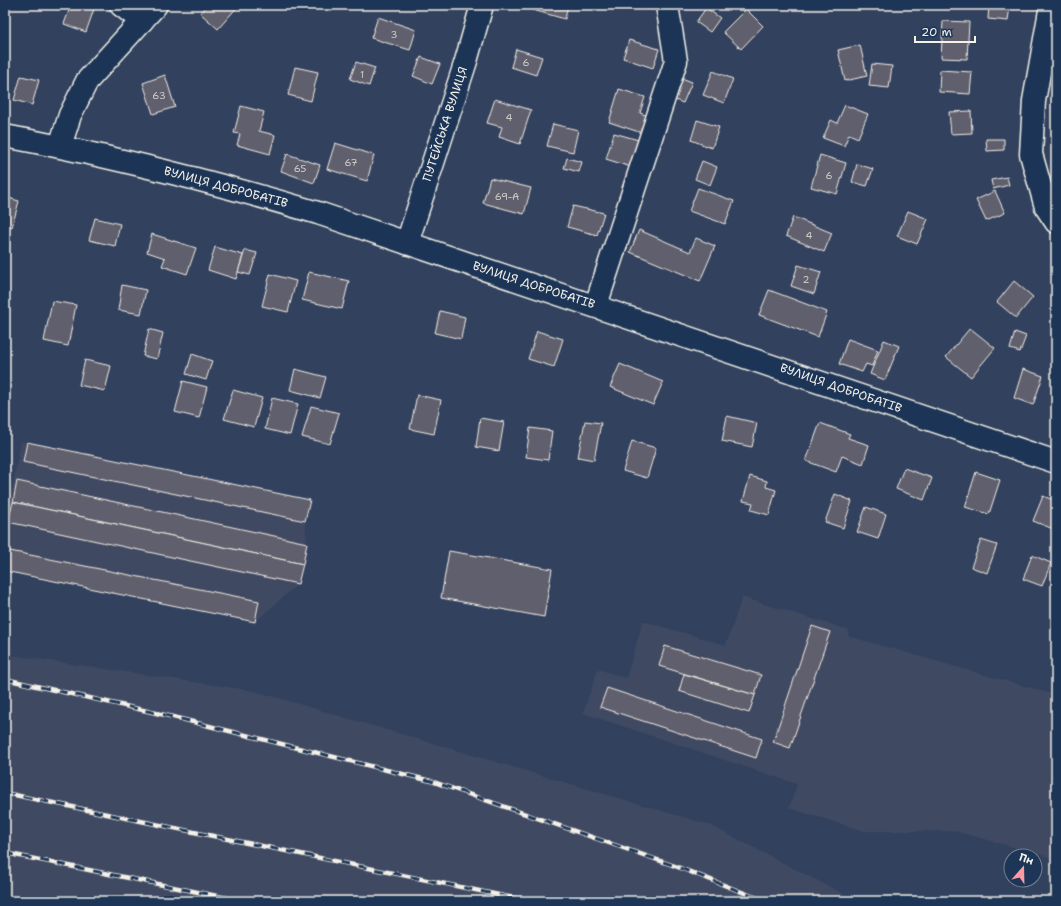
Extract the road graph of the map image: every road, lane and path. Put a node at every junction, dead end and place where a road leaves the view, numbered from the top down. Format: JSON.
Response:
{"nodes":[{"id":1,"x":121,"y":5,"type":"edge"},
{"id":2,"x":156,"y":5,"type":"edge"},
{"id":3,"x":482,"y":5,"type":"edge"},
{"id":4,"x":668,"y":5,"type":"edge"},
{"id":5,"x":1051,"y":5,"type":"edge"},
{"id":6,"x":142,"y":21,"type":"junction"},
{"id":7,"x":5,"y":136,"type":"edge"},
{"id":8,"x":60,"y":146,"type":"junction"},
{"id":9,"x":1056,"y":222,"type":"edge"},
{"id":10,"x":407,"y":243,"type":"junction"},
{"id":11,"x":596,"y":305,"type":"junction"},
{"id":12,"x":1056,"y":462,"type":"edge"}],
"edges":[{"from":1,"to":6,"type":"street"},
{"from":2,"to":6,"type":"street"},
{"from":3,"to":10,"type":"street","name":"ПУТЕЙСЬКА ВУЛИЦЯ"},
{"from":4,"to":11,"type":"street"},
{"from":5,"to":9,"type":"street"},
{"from":6,"to":8,"type":"street"},
{"from":7,"to":8,"type":"street","name":"ВУЛИЦЯ ДОБРОБАТІВ"},
{"from":8,"to":10,"type":"street","name":"ВУЛИЦЯ ДОБРОБАТІВ"},
{"from":10,"to":11,"type":"street","name":"ВУЛИЦЯ ДОБРОБАТІВ"},
{"from":11,"to":12,"type":"street","name":"ВУЛИЦЯ ДОБРОБАТІВ"}]}
